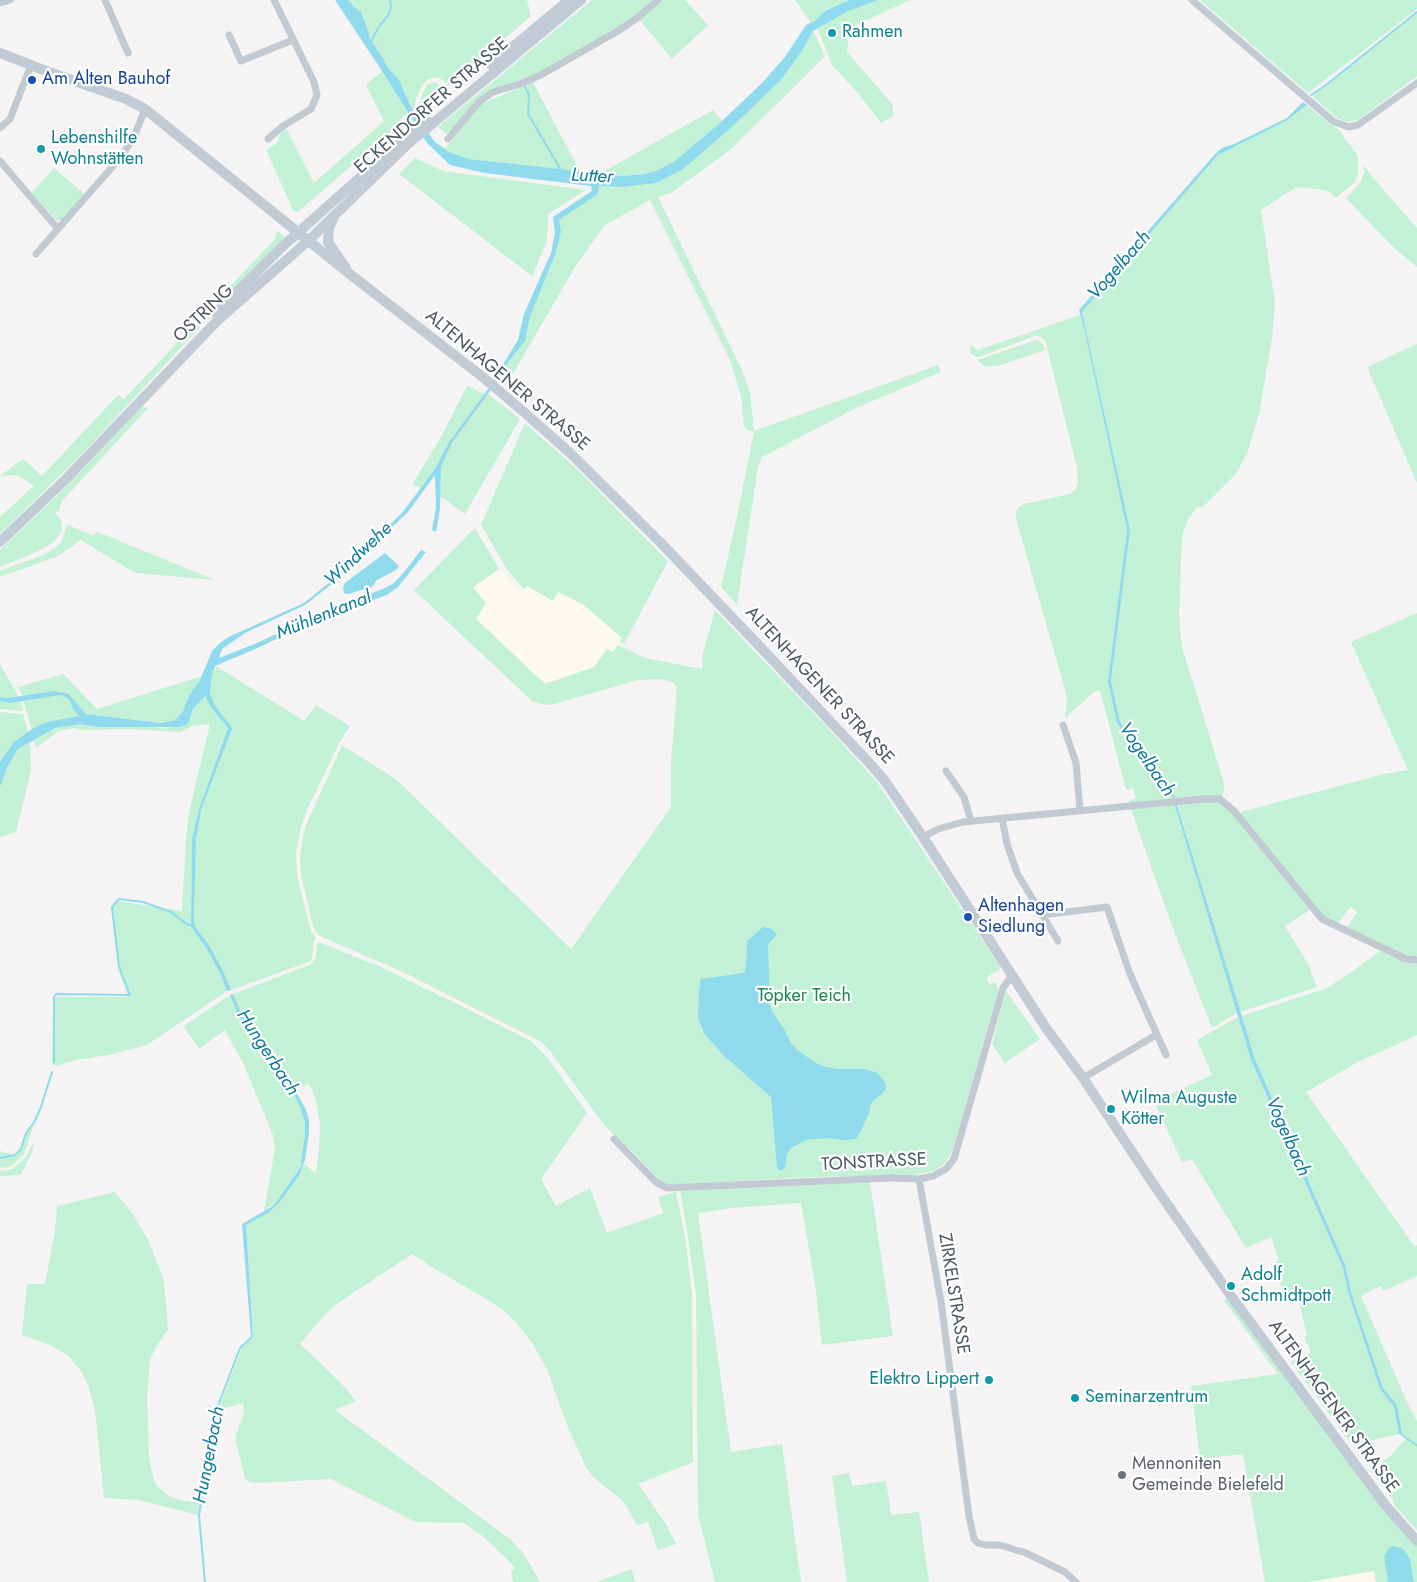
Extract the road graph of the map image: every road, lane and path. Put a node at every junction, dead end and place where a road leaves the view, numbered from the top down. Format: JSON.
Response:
{"nodes":[{"id":1,"x":106,"y":0,"type":"edge"},
{"id":2,"x":274,"y":0,"type":"edge"},
{"id":3,"x":569,"y":0,"type":"edge"},
{"id":4,"x":581,"y":0,"type":"edge"},
{"id":5,"x":658,"y":0,"type":"edge"},
{"id":6,"x":1192,"y":0,"type":"edge"},
{"id":7,"x":229,"y":35,"type":"dead end"},
{"id":8,"x":293,"y":40,"type":"junction"},
{"id":9,"x":0,"y":52,"type":"edge"},
{"id":10,"x":128,"y":52,"type":"dead end"},
{"id":11,"x":31,"y":65,"type":"junction"},
{"id":12,"x":1417,"y":83,"type":"edge"},
{"id":13,"x":145,"y":109,"type":"junction"},
{"id":14,"x":433,"y":117,"type":"junction"},
{"id":15,"x":0,"y":128,"type":"edge"},
{"id":16,"x":268,"y":139,"type":"dead end"},
{"id":17,"x":448,"y":139,"type":"dead end"},
{"id":18,"x":405,"y":141,"type":"junction"},
{"id":19,"x":0,"y":161,"type":"edge"},
{"id":20,"x":335,"y":214,"type":"junction"},
{"id":21,"x":58,"y":229,"type":"junction"},
{"id":22,"x":299,"y":232,"type":"junction"},
{"id":23,"x":308,"y":241,"type":"junction"},
{"id":24,"x":36,"y":254,"type":"dead end"},
{"id":25,"x":351,"y":275,"type":"junction"},
{"id":26,"x":127,"y":415,"type":"junction"},
{"id":27,"x":0,"y":542,"type":"edge"},
{"id":28,"x":1063,"y":725,"type":"dead end"},
{"id":29,"x":946,"y":771,"type":"dead end"},
{"id":30,"x":1080,"y":810,"type":"junction"},
{"id":31,"x":1002,"y":818,"type":"junction"},
{"id":32,"x":971,"y":821,"type":"junction"},
{"id":33,"x":923,"y":837,"type":"junction"},
{"id":34,"x":1042,"y":915,"type":"junction"},
{"id":35,"x":1058,"y":941,"type":"dead end"},
{"id":36,"x":1417,"y":960,"type":"edge"},
{"id":37,"x":1012,"y":975,"type":"junction"},
{"id":38,"x":1156,"y":1035,"type":"junction"},
{"id":39,"x":1166,"y":1055,"type":"dead end"},
{"id":40,"x":1083,"y":1078,"type":"junction"},
{"id":41,"x":614,"y":1139,"type":"dead end"},
{"id":42,"x":919,"y":1179,"type":"junction"},
{"id":43,"x":1417,"y":1541,"type":"edge"},
{"id":44,"x":1076,"y":1582,"type":"edge"}],
"edges":[{"from":1,"to":10,"type":"street"},
{"from":2,"to":8,"type":"street"},
{"from":3,"to":14,"type":"main road","name":"ECKENDORFER STRASSE"},
{"from":4,"to":14,"type":"main road","name":"ECKENDORFER STRASSE"},
{"from":5,"to":17,"type":"street"},
{"from":6,"to":12,"type":"street"},
{"from":7,"to":8,"type":"street"},
{"from":8,"to":16,"type":"street"},
{"from":9,"to":11,"type":"main road","name":"ALTENHAGENER STRASSE"},
{"from":11,"to":13,"type":"main road","name":"ALTENHAGENER STRASSE"},
{"from":11,"to":15,"type":"street"},
{"from":13,"to":21,"type":"street"},
{"from":13,"to":22,"type":"main road","name":"ALTENHAGENER STRASSE"},
{"from":14,"to":18,"type":"main road","name":"ECKENDORFER STRASSE"},
{"from":18,"to":20,"type":"main road","name":"ECKENDORFER STRASSE"},
{"from":18,"to":22,"type":"main road","name":"ECKENDORFER STRASSE"},
{"from":19,"to":21,"type":"street"},
{"from":20,"to":23,"type":"main road","name":"ECKENDORFER STRASSE"},
{"from":20,"to":25,"type":"main road"},
{"from":21,"to":24,"type":"street"},
{"from":22,"to":23,"type":"main road","name":"ALTENHAGENER STRASSE"},
{"from":22,"to":26,"type":"main road","name":"OSTRING"},
{"from":23,"to":25,"type":"main road","name":"ALTENHAGENER STRASSE"},
{"from":23,"to":26,"type":"main road","name":"OSTRING"},
{"from":25,"to":33,"type":"main road","name":"ALTENHAGENER STRASSE"},
{"from":26,"to":27,"type":"main road","name":"OSTRING"},
{"from":28,"to":30,"type":"street"},
{"from":29,"to":32,"type":"street"},
{"from":30,"to":31,"type":"street"},
{"from":30,"to":36,"type":"street"},
{"from":31,"to":32,"type":"street"},
{"from":31,"to":34,"type":"street"},
{"from":32,"to":33,"type":"street"},
{"from":33,"to":37,"type":"main road","name":"ALTENHAGENER STRASSE"},
{"from":34,"to":35,"type":"street"},
{"from":34,"to":38,"type":"street"},
{"from":37,"to":40,"type":"main road","name":"ALTENHAGENER STRASSE"},
{"from":37,"to":42,"type":"street","name":"TONSTRASSE"},
{"from":38,"to":39,"type":"street"},
{"from":38,"to":40,"type":"street"},
{"from":40,"to":43,"type":"main road","name":"ALTENHAGENER STRASSE"},
{"from":41,"to":42,"type":"street","name":"TONSTRASSE"},
{"from":42,"to":44,"type":"street","name":"ZIRKELSTRASSE"}]}
